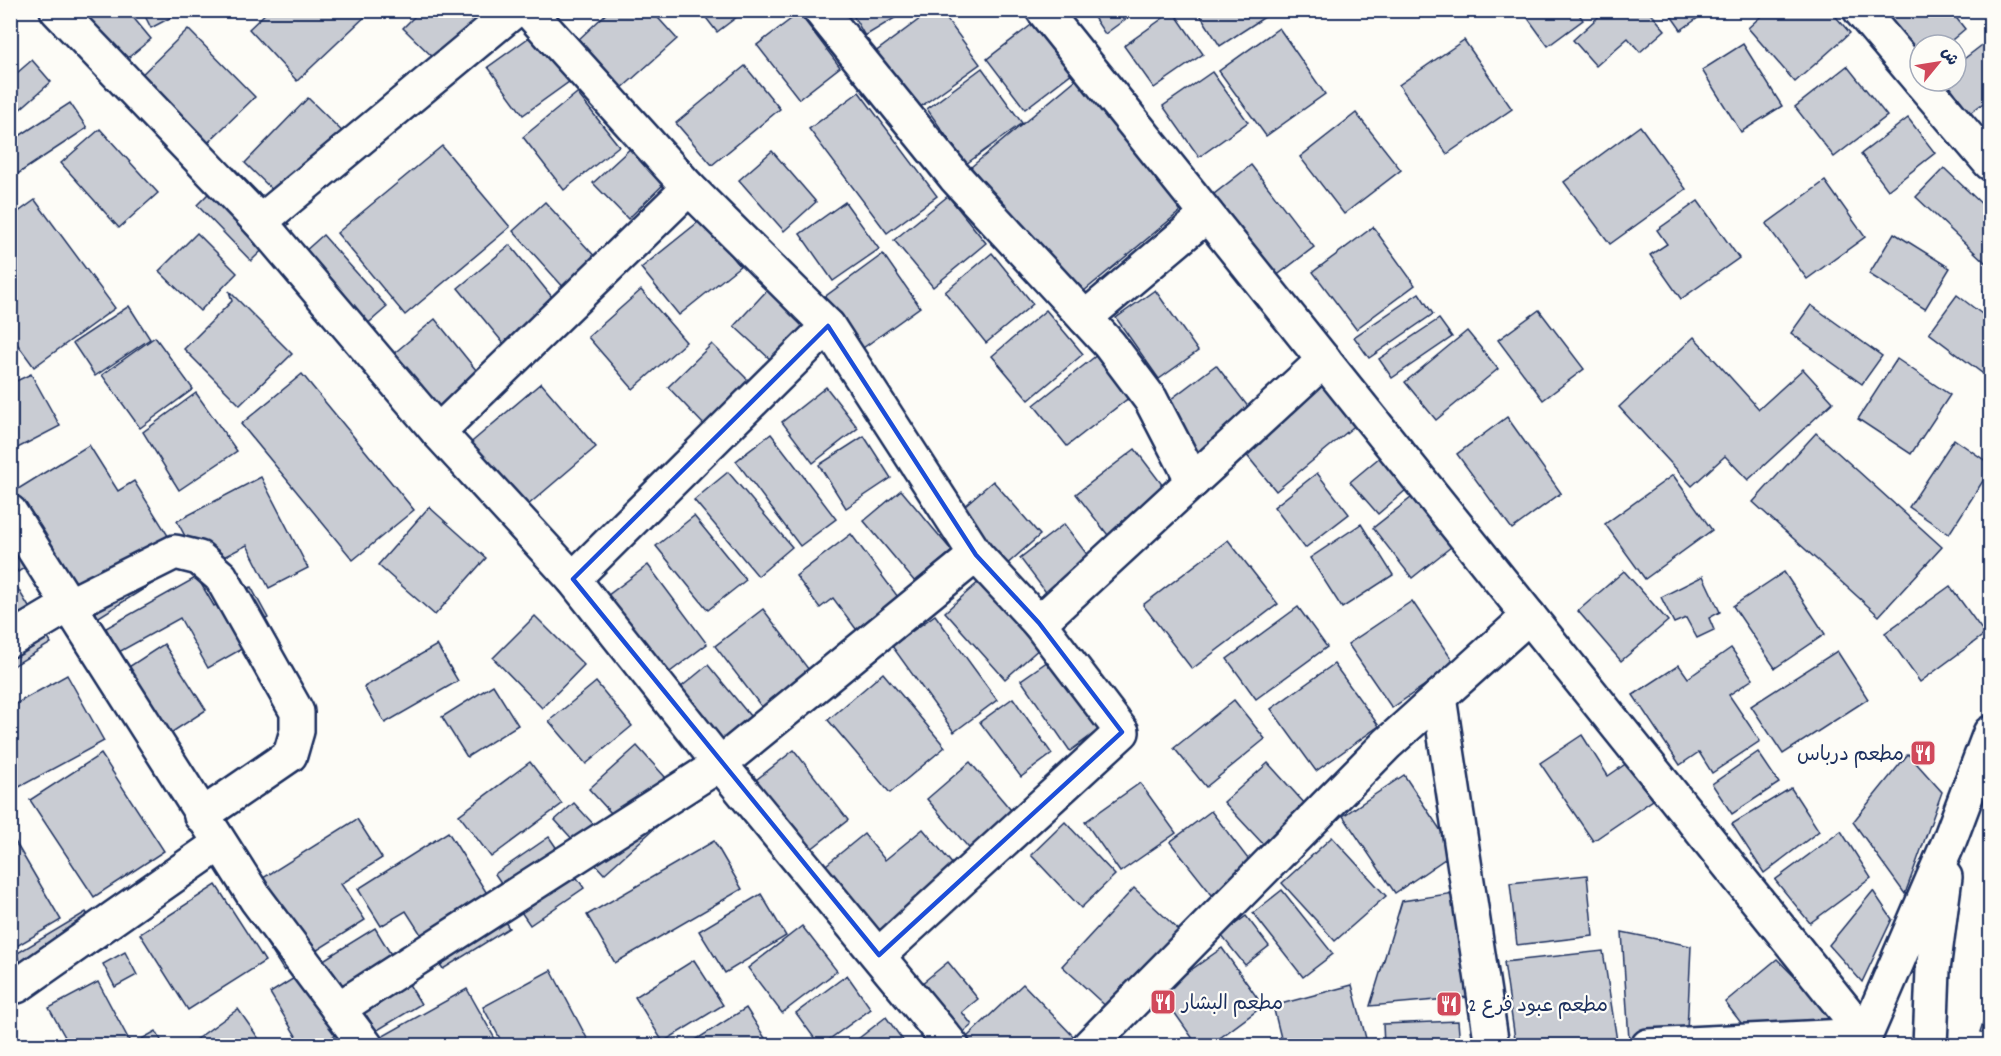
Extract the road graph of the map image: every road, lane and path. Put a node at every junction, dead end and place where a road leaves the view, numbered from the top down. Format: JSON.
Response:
{"nodes":[{"id":1,"x":57,"y":10,"type":"edge"},
{"id":2,"x":515,"y":10,"type":"edge"},
{"id":3,"x":528,"y":10,"type":"edge"},
{"id":4,"x":820,"y":10,"type":"edge"},
{"id":5,"x":1043,"y":10,"type":"edge"},
{"id":6,"x":1860,"y":10,"type":"edge"},
{"id":7,"x":1908,"y":67,"type":"edge"},
{"id":8,"x":1930,"y":93,"type":"edge"},
{"id":9,"x":1990,"y":163,"type":"edge"},
{"id":10,"x":689,"y":188,"type":"junction"},
{"id":11,"x":1207,"y":215,"type":"junction"},
{"id":12,"x":261,"y":222,"type":"junction"},
{"id":13,"x":1085,"y":318,"type":"junction"},
{"id":14,"x":828,"y":326,"type":"junction"},
{"id":15,"x":1324,"y":360,"type":"junction"},
{"id":16,"x":438,"y":432,"type":"junction"},
{"id":17,"x":1193,"y":481,"type":"junction"},
{"id":18,"x":10,"y":512,"type":"edge"},
{"id":19,"x":976,"y":555,"type":"junction"},
{"id":20,"x":573,"y":579,"type":"junction"},
{"id":21,"x":69,"y":605,"type":"junction"},
{"id":22,"x":1529,"y":616,"type":"junction"},
{"id":23,"x":1039,"y":623,"type":"junction"},
{"id":24,"x":10,"y":640,"type":"edge"},
{"id":25,"x":1439,"y":697,"type":"junction"},
{"id":26,"x":1990,"y":733,"type":"edge"},
{"id":27,"x":720,"y":764,"type":"junction"},
{"id":28,"x":201,"y":816,"type":"junction"},
{"id":29,"x":1950,"y":839,"type":"junction"},
{"id":30,"x":219,"y":844,"type":"junction"},
{"id":31,"x":879,"y":955,"type":"junction"},
{"id":32,"x":13,"y":984,"type":"edge"},
{"id":33,"x":339,"y":1009,"type":"junction"},
{"id":34,"x":1863,"y":1040,"type":"edge"},
{"id":35,"x":366,"y":1046,"type":"edge"},
{"id":36,"x":952,"y":1046,"type":"edge"},
{"id":37,"x":1089,"y":1046,"type":"edge"},
{"id":38,"x":1492,"y":1046,"type":"edge"},
{"id":39,"x":1648,"y":1046,"type":"edge"},
{"id":40,"x":1930,"y":1046,"type":"edge"}],
"edges":[{"from":1,"to":12,"type":"street"},
{"from":2,"to":12,"type":"street"},
{"from":3,"to":10,"type":"street"},
{"from":4,"to":13,"type":"street"},
{"from":5,"to":11,"type":"street"},
{"from":6,"to":7,"type":"street"},
{"from":8,"to":9,"type":"street"},
{"from":10,"to":14,"type":"street"},
{"from":10,"to":16,"type":"street"},
{"from":11,"to":13,"type":"street"},
{"from":11,"to":15,"type":"street"},
{"from":12,"to":16,"type":"street"},
{"from":13,"to":17,"type":"street"},
{"from":14,"to":19,"type":"street"},
{"from":14,"to":20,"type":"street"},
{"from":15,"to":17,"type":"street"},
{"from":15,"to":22,"type":"street"},
{"from":16,"to":20,"type":"street"},
{"from":17,"to":23,"type":"street"},
{"from":18,"to":21,"type":"street"},
{"from":19,"to":23,"type":"street"},
{"from":19,"to":27,"type":"street"},
{"from":20,"to":27,"type":"street"},
{"from":21,"to":24,"type":"street"},
{"from":21,"to":28,"type":"street"},
{"from":21,"to":28,"type":"street"},
{"from":22,"to":25,"type":"street"},
{"from":22,"to":34,"type":"street"},
{"from":23,"to":31,"type":"street"},
{"from":25,"to":37,"type":"street"},
{"from":25,"to":38,"type":"street"},
{"from":26,"to":29,"type":"street"},
{"from":27,"to":31,"type":"street"},
{"from":27,"to":33,"type":"street"},
{"from":28,"to":30,"type":"street"},
{"from":29,"to":34,"type":"street"},
{"from":29,"to":40,"type":"street"},
{"from":30,"to":32,"type":"street"},
{"from":30,"to":33,"type":"street"},
{"from":31,"to":36,"type":"street"},
{"from":33,"to":35,"type":"street"},
{"from":34,"to":39,"type":"street"}]}
